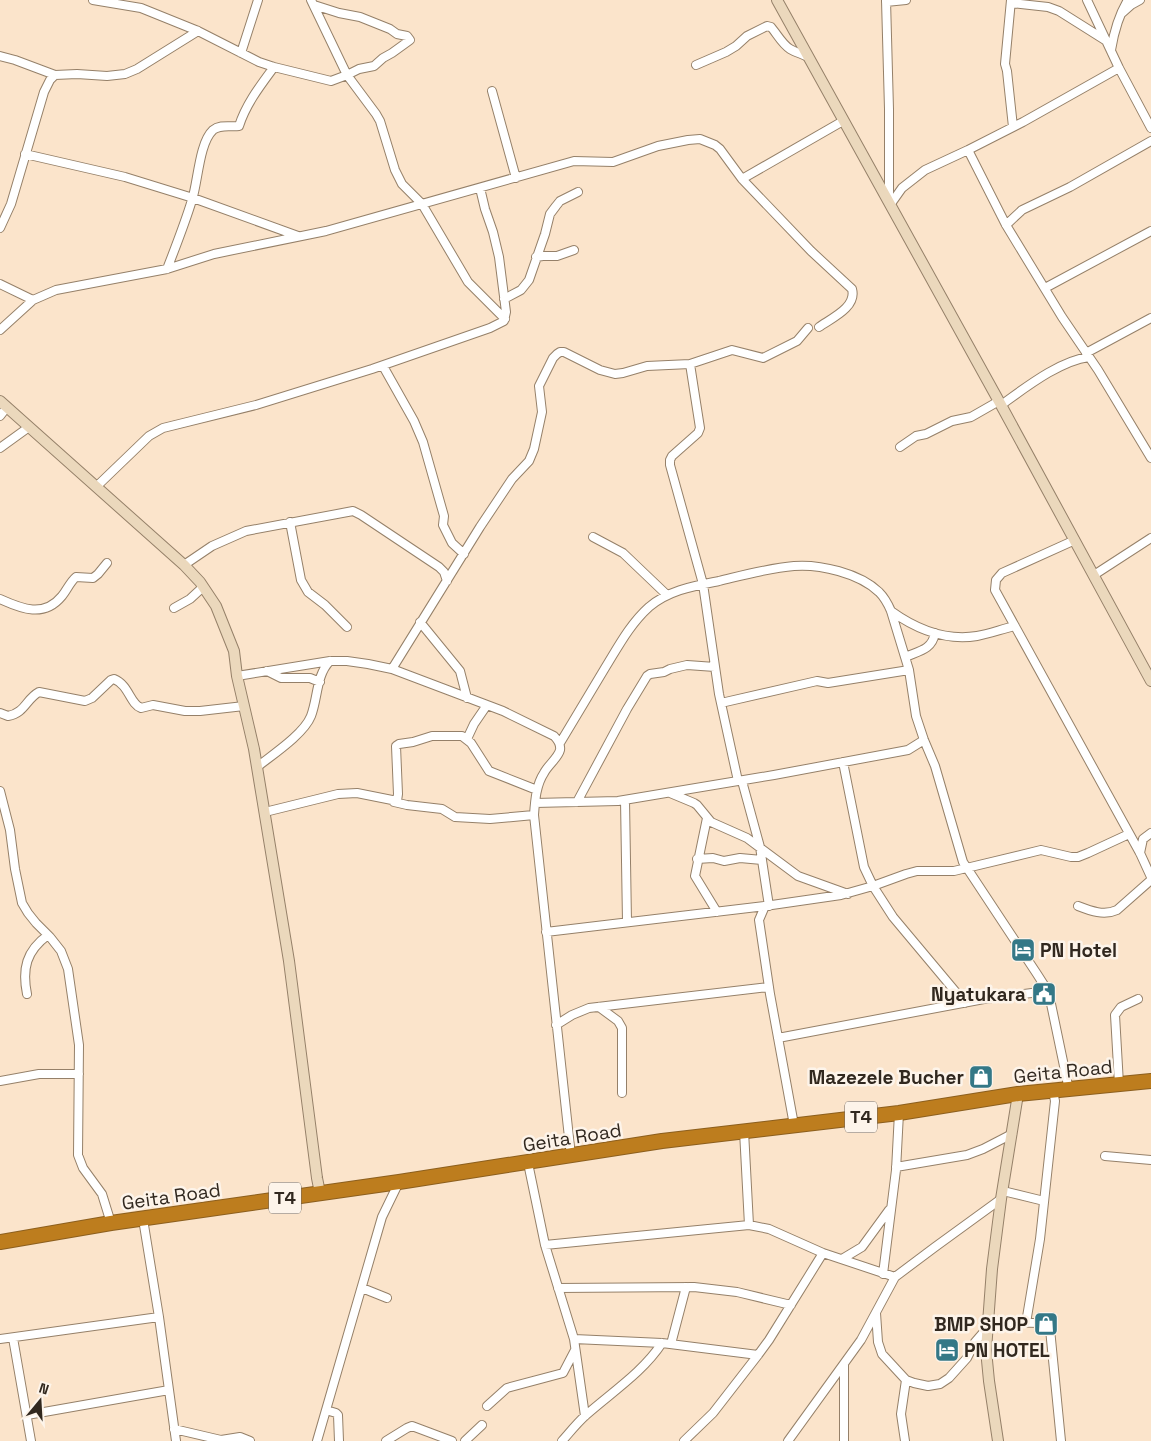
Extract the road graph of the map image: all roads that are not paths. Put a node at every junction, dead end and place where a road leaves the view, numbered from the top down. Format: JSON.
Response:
{"nodes":[{"id":1,"x":93,"y":0,"type":"edge"},
{"id":2,"x":258,"y":0,"type":"edge"},
{"id":3,"x":777,"y":0,"type":"edge"},
{"id":4,"x":906,"y":0,"type":"edge"},
{"id":5,"x":1087,"y":0,"type":"edge"},
{"id":6,"x":1128,"y":0,"type":"edge"},
{"id":7,"x":1138,"y":0,"type":"edge"},
{"id":8,"x":886,"y":1,"type":"edge"},
{"id":9,"x":312,"y":2,"type":"edge"},
{"id":10,"x":1011,"y":2,"type":"edge"},
{"id":11,"x":1119,"y":16,"type":"junction"},
{"id":12,"x":198,"y":31,"type":"junction"},
{"id":13,"x":1106,"y":40,"type":"junction"},
{"id":14,"x":1111,"y":50,"type":"junction"},
{"id":15,"x":241,"y":53,"type":"junction"},
{"id":16,"x":0,"y":56,"type":"edge"},
{"id":17,"x":808,"y":57,"type":"junction"},
{"id":18,"x":696,"y":64,"type":"dead end"},
{"id":19,"x":274,"y":67,"type":"junction"},
{"id":20,"x":1119,"y":68,"type":"junction"},
{"id":21,"x":55,"y":75,"type":"junction"},
{"id":22,"x":347,"y":75,"type":"junction"},
{"id":23,"x":492,"y":91,"type":"dead end"},
{"id":24,"x":843,"y":121,"type":"junction"},
{"id":25,"x":1014,"y":127,"type":"junction"},
{"id":26,"x":1151,"y":128,"type":"edge"},
{"id":27,"x":1151,"y":141,"type":"edge"},
{"id":28,"x":968,"y":150,"type":"junction"},
{"id":29,"x":26,"y":154,"type":"junction"},
{"id":30,"x":516,"y":178,"type":"junction"},
{"id":31,"x":742,"y":179,"type":"junction"},
{"id":32,"x":480,"y":188,"type":"junction"},
{"id":33,"x":578,"y":192,"type":"dead end"},
{"id":34,"x":193,"y":198,"type":"junction"},
{"id":35,"x":422,"y":204,"type":"junction"},
{"id":36,"x":890,"y":204,"type":"junction"},
{"id":37,"x":1006,"y":225,"type":"junction"},
{"id":38,"x":0,"y":228,"type":"edge"},
{"id":39,"x":1151,"y":231,"type":"edge"},
{"id":40,"x":298,"y":236,"type":"junction"},
{"id":41,"x":574,"y":250,"type":"dead end"},
{"id":42,"x":536,"y":257,"type":"junction"},
{"id":43,"x":167,"y":269,"type":"junction"},
{"id":44,"x":0,"y":284,"type":"edge"},
{"id":45,"x":1046,"y":288,"type":"junction"},
{"id":46,"x":504,"y":299,"type":"junction"},
{"id":47,"x":33,"y":300,"type":"junction"},
{"id":48,"x":1151,"y":318,"type":"edge"},
{"id":49,"x":505,"y":319,"type":"junction"},
{"id":50,"x":819,"y":327,"type":"dead end"},
{"id":51,"x":808,"y":328,"type":"dead end"},
{"id":52,"x":0,"y":330,"type":"edge"},
{"id":53,"x":1087,"y":355,"type":"junction"},
{"id":54,"x":690,"y":364,"type":"junction"},
{"id":55,"x":383,"y":366,"type":"junction"},
{"id":56,"x":1000,"y":403,"type":"junction"},
{"id":57,"x":4,"y":404,"type":"edge"},
{"id":58,"x":0,"y":416,"type":"edge"},
{"id":59,"x":29,"y":427,"type":"junction"},
{"id":60,"x":900,"y":447,"type":"dead end"},
{"id":61,"x":0,"y":448,"type":"edge"},
{"id":62,"x":1151,"y":458,"type":"edge"},
{"id":63,"x":96,"y":487,"type":"junction"},
{"id":64,"x":290,"y":522,"type":"junction"},
{"id":65,"x":593,"y":537,"type":"dead end"},
{"id":66,"x":1151,"y":538,"type":"edge"},
{"id":67,"x":1075,"y":540,"type":"junction"},
{"id":68,"x":464,"y":554,"type":"junction"},
{"id":69,"x":107,"y":563,"type":"dead end"},
{"id":70,"x":184,"y":565,"type":"junction"},
{"id":71,"x":1094,"y":575,"type":"junction"},
{"id":72,"x":447,"y":581,"type":"junction"},
{"id":73,"x":703,"y":584,"type":"junction"},
{"id":74,"x":203,"y":587,"type":"junction"},
{"id":75,"x":667,"y":595,"type":"junction"},
{"id":76,"x":0,"y":599,"type":"edge"},
{"id":77,"x":174,"y":608,"type":"dead end"},
{"id":78,"x":891,"y":611,"type":"junction"},
{"id":79,"x":420,"y":622,"type":"junction"},
{"id":80,"x":1015,"y":626,"type":"junction"},
{"id":81,"x":347,"y":627,"type":"dead end"},
{"id":82,"x":936,"y":633,"type":"junction"},
{"id":83,"x":905,"y":657,"type":"junction"},
{"id":84,"x":330,"y":661,"type":"junction"},
{"id":85,"x":715,"y":667,"type":"junction"},
{"id":86,"x":392,"y":669,"type":"junction"},
{"id":87,"x":909,"y":670,"type":"junction"},
{"id":88,"x":267,"y":671,"type":"junction"},
{"id":89,"x":237,"y":676,"type":"junction"},
{"id":90,"x":1151,"y":681,"type":"edge"},
{"id":91,"x":320,"y":682,"type":"junction"},
{"id":92,"x":468,"y":698,"type":"junction"},
{"id":93,"x":720,"y":702,"type":"junction"},
{"id":94,"x":487,"y":705,"type":"junction"},
{"id":95,"x":244,"y":706,"type":"junction"},
{"id":96,"x":0,"y":713,"type":"edge"},
{"id":97,"x":467,"y":739,"type":"junction"},
{"id":98,"x":924,"y":740,"type":"junction"},
{"id":99,"x":560,"y":743,"type":"junction"},
{"id":100,"x":842,"y":762,"type":"junction"},
{"id":101,"x":257,"y":766,"type":"junction"},
{"id":102,"x":740,"y":781,"type":"junction"},
{"id":103,"x":537,"y":790,"type":"junction"},
{"id":104,"x":0,"y":791,"type":"edge"},
{"id":105,"x":670,"y":793,"type":"junction"},
{"id":106,"x":625,"y":800,"type":"junction"},
{"id":107,"x":394,"y":802,"type":"junction"},
{"id":108,"x":577,"y":802,"type":"junction"},
{"id":109,"x":535,"y":803,"type":"junction"},
{"id":110,"x":265,"y":812,"type":"junction"},
{"id":111,"x":534,"y":815,"type":"junction"},
{"id":112,"x":707,"y":818,"type":"junction"},
{"id":113,"x":1148,"y":835,"type":"edge"},
{"id":114,"x":1131,"y":837,"type":"junction"},
{"id":115,"x":760,"y":847,"type":"junction"},
{"id":116,"x":1140,"y":853,"type":"junction"},
{"id":117,"x":698,"y":859,"type":"junction"},
{"id":118,"x":762,"y":860,"type":"junction"},
{"id":119,"x":966,"y":867,"type":"junction"},
{"id":120,"x":1151,"y":879,"type":"edge"},
{"id":121,"x":872,"y":886,"type":"junction"},
{"id":122,"x":848,"y":894,"type":"junction"},
{"id":123,"x":767,"y":906,"type":"junction"},
{"id":124,"x":1078,"y":906,"type":"dead end"},
{"id":125,"x":717,"y":912,"type":"junction"},
{"id":126,"x":628,"y":922,"type":"junction"},
{"id":127,"x":546,"y":932,"type":"junction"},
{"id":128,"x":48,"y":935,"type":"junction"},
{"id":129,"x":769,"y":987,"type":"junction"},
{"id":130,"x":1047,"y":991,"type":"junction"},
{"id":131,"x":27,"y":994,"type":"dead end"},
{"id":132,"x":1138,"y":999,"type":"dead end"},
{"id":133,"x":965,"y":1003,"type":"junction"},
{"id":134,"x":599,"y":1007,"type":"junction"},
{"id":135,"x":556,"y":1025,"type":"junction"},
{"id":136,"x":778,"y":1038,"type":"junction"},
{"id":137,"x":79,"y":1074,"type":"junction"},
{"id":138,"x":0,"y":1080,"type":"edge"},
{"id":139,"x":1151,"y":1082,"type":"edge"},
{"id":140,"x":1119,"y":1084,"type":"junction"},
{"id":141,"x":1069,"y":1090,"type":"junction"},
{"id":142,"x":1053,"y":1091,"type":"junction"},
{"id":143,"x":622,"y":1094,"type":"dead end"},
{"id":144,"x":1018,"y":1094,"type":"junction"},
{"id":145,"x":899,"y":1113,"type":"junction"},
{"id":146,"x":794,"y":1125,"type":"junction"},
{"id":147,"x":744,"y":1131,"type":"junction"},
{"id":148,"x":1012,"y":1134,"type":"junction"},
{"id":149,"x":571,"y":1156,"type":"junction"},
{"id":150,"x":1105,"y":1156,"type":"dead end"},
{"id":151,"x":1151,"y":1160,"type":"edge"},
{"id":152,"x":528,"y":1163,"type":"junction"},
{"id":153,"x":896,"y":1167,"type":"junction"},
{"id":154,"x":399,"y":1182,"type":"junction"},
{"id":155,"x":320,"y":1193,"type":"junction"},
{"id":156,"x":1002,"y":1195,"type":"junction"},
{"id":157,"x":1044,"y":1201,"type":"junction"},
{"id":158,"x":890,"y":1208,"type":"junction"},
{"id":159,"x":143,"y":1219,"type":"junction"},
{"id":160,"x":111,"y":1223,"type":"junction"},
{"id":161,"x":749,"y":1225,"type":"junction"},
{"id":162,"x":0,"y":1242,"type":"edge"},
{"id":163,"x":545,"y":1245,"type":"junction"},
{"id":164,"x":824,"y":1253,"type":"junction"},
{"id":165,"x":842,"y":1259,"type":"junction"},
{"id":166,"x":883,"y":1274,"type":"junction"},
{"id":167,"x":895,"y":1277,"type":"junction"},
{"id":168,"x":686,"y":1287,"type":"junction"},
{"id":169,"x":362,"y":1288,"type":"junction"},
{"id":170,"x":558,"y":1288,"type":"junction"},
{"id":171,"x":387,"y":1298,"type":"dead end"},
{"id":172,"x":791,"y":1305,"type":"junction"},
{"id":173,"x":876,"y":1312,"type":"junction"},
{"id":174,"x":159,"y":1317,"type":"junction"},
{"id":175,"x":1026,"y":1323,"type":"junction"},
{"id":176,"x":988,"y":1325,"type":"junction"},
{"id":177,"x":13,"y":1338,"type":"junction"},
{"id":178,"x":0,"y":1339,"type":"edge"},
{"id":179,"x":574,"y":1340,"type":"junction"},
{"id":180,"x":662,"y":1342,"type":"junction"},
{"id":181,"x":671,"y":1344,"type":"junction"},
{"id":182,"x":575,"y":1349,"type":"junction"},
{"id":183,"x":758,"y":1355,"type":"junction"},
{"id":184,"x":844,"y":1364,"type":"junction"},
{"id":185,"x":906,"y":1380,"type":"junction"},
{"id":186,"x":169,"y":1390,"type":"junction"},
{"id":187,"x":487,"y":1406,"type":"dead end"},
{"id":188,"x":326,"y":1410,"type":"junction"},
{"id":189,"x":27,"y":1415,"type":"junction"},
{"id":190,"x":585,"y":1416,"type":"junction"},
{"id":191,"x":482,"y":1425,"type":"dead end"},
{"id":192,"x":174,"y":1429,"type":"junction"},
{"id":193,"x":31,"y":1441,"type":"edge"},
{"id":194,"x":176,"y":1441,"type":"edge"},
{"id":195,"x":250,"y":1441,"type":"edge"},
{"id":196,"x":316,"y":1441,"type":"edge"},
{"id":197,"x":339,"y":1441,"type":"edge"},
{"id":198,"x":386,"y":1441,"type":"edge"},
{"id":199,"x":452,"y":1441,"type":"edge"},
{"id":200,"x":465,"y":1441,"type":"edge"},
{"id":201,"x":562,"y":1441,"type":"edge"},
{"id":202,"x":684,"y":1441,"type":"edge"},
{"id":203,"x":788,"y":1441,"type":"edge"},
{"id":204,"x":844,"y":1441,"type":"edge"},
{"id":205,"x":905,"y":1441,"type":"edge"},
{"id":206,"x":998,"y":1441,"type":"edge"},
{"id":207,"x":1060,"y":1441,"type":"edge"}],
"edges":[{"from":1,"to":12,"type":"street"},
{"from":2,"to":15,"type":"street"},
{"from":3,"to":17,"type":"street"},
{"from":4,"to":8,"type":"street"},
{"from":5,"to":13,"type":"street"},
{"from":6,"to":11,"type":"street"},
{"from":7,"to":11,"type":"street"},
{"from":8,"to":36,"type":"street"},
{"from":9,"to":22,"type":"street"},
{"from":9,"to":22,"type":"street"},
{"from":10,"to":13,"type":"street"},
{"from":10,"to":25,"type":"street"},
{"from":11,"to":14,"type":"street"},
{"from":12,"to":15,"type":"street"},
{"from":12,"to":21,"type":"street"},
{"from":13,"to":14,"type":"street"},
{"from":14,"to":20,"type":"street"},
{"from":15,"to":19,"type":"street"},
{"from":16,"to":21,"type":"street"},
{"from":17,"to":18,"type":"street"},
{"from":17,"to":24,"type":"street"},
{"from":19,"to":22,"type":"street"},
{"from":19,"to":34,"type":"street"},
{"from":20,"to":25,"type":"street"},
{"from":20,"to":26,"type":"street"},
{"from":21,"to":29,"type":"street"},
{"from":22,"to":35,"type":"street"},
{"from":23,"to":30,"type":"street"},
{"from":24,"to":31,"type":"street"},
{"from":24,"to":36,"type":"street"},
{"from":25,"to":28,"type":"street"},
{"from":27,"to":37,"type":"street"},
{"from":28,"to":36,"type":"street"},
{"from":28,"to":37,"type":"street"},
{"from":29,"to":34,"type":"street"},
{"from":29,"to":38,"type":"street"},
{"from":30,"to":31,"type":"street"},
{"from":30,"to":32,"type":"street"},
{"from":31,"to":50,"type":"street"},
{"from":32,"to":35,"type":"street"},
{"from":32,"to":46,"type":"street"},
{"from":33,"to":42,"type":"street"},
{"from":34,"to":40,"type":"street"},
{"from":34,"to":43,"type":"street"},
{"from":35,"to":40,"type":"street"},
{"from":35,"to":49,"type":"street"},
{"from":36,"to":56,"type":"street"},
{"from":37,"to":45,"type":"street"},
{"from":39,"to":45,"type":"street"},
{"from":40,"to":43,"type":"street"},
{"from":41,"to":42,"type":"street"},
{"from":42,"to":46,"type":"street"},
{"from":43,"to":47,"type":"street"},
{"from":44,"to":47,"type":"street"},
{"from":45,"to":53,"type":"street"},
{"from":46,"to":49,"type":"street"},
{"from":47,"to":52,"type":"street"},
{"from":48,"to":53,"type":"street"},
{"from":49,"to":55,"type":"street"},
{"from":51,"to":54,"type":"street"},
{"from":53,"to":56,"type":"street"},
{"from":53,"to":62,"type":"street"},
{"from":54,"to":68,"type":"street"},
{"from":54,"to":73,"type":"street"},
{"from":55,"to":63,"type":"street"},
{"from":55,"to":68,"type":"street"},
{"from":56,"to":60,"type":"street"},
{"from":56,"to":67,"type":"street"},
{"from":57,"to":58,"type":"street"},
{"from":57,"to":59,"type":"street"},
{"from":59,"to":61,"type":"street"},
{"from":59,"to":63,"type":"street"},
{"from":63,"to":70,"type":"street"},
{"from":64,"to":70,"type":"street"},
{"from":64,"to":72,"type":"street"},
{"from":64,"to":81,"type":"street"},
{"from":65,"to":75,"type":"street"},
{"from":66,"to":71,"type":"street"},
{"from":67,"to":71,"type":"street"},
{"from":67,"to":80,"type":"street"},
{"from":68,"to":72,"type":"street"},
{"from":69,"to":76,"type":"street"},
{"from":70,"to":74,"type":"street"},
{"from":71,"to":90,"type":"street"},
{"from":72,"to":79,"type":"street"},
{"from":73,"to":75,"type":"street"},
{"from":73,"to":78,"type":"street"},
{"from":73,"to":85,"type":"street"},
{"from":74,"to":77,"type":"street"},
{"from":74,"to":89,"type":"street"},
{"from":75,"to":99,"type":"street"},
{"from":78,"to":82,"type":"street"},
{"from":78,"to":83,"type":"street"},
{"from":79,"to":86,"type":"street"},
{"from":79,"to":92,"type":"street"},
{"from":80,"to":82,"type":"street"},
{"from":80,"to":114,"type":"street"},
{"from":82,"to":83,"type":"street"},
{"from":83,"to":87,"type":"street"},
{"from":84,"to":86,"type":"street"},
{"from":84,"to":88,"type":"street"},
{"from":84,"to":91,"type":"street"},
{"from":85,"to":93,"type":"street"},
{"from":85,"to":108,"type":"street"},
{"from":86,"to":92,"type":"street"},
{"from":87,"to":93,"type":"street"},
{"from":87,"to":98,"type":"street"},
{"from":88,"to":89,"type":"street"},
{"from":88,"to":91,"type":"street"},
{"from":89,"to":95,"type":"street"},
{"from":91,"to":101,"type":"street"},
{"from":92,"to":94,"type":"street"},
{"from":93,"to":102,"type":"street"},
{"from":94,"to":97,"type":"street"},
{"from":94,"to":99,"type":"street"},
{"from":95,"to":96,"type":"street"},
{"from":95,"to":101,"type":"street"},
{"from":97,"to":103,"type":"street"},
{"from":97,"to":107,"type":"street"},
{"from":98,"to":100,"type":"street"},
{"from":98,"to":119,"type":"street"},
{"from":99,"to":103,"type":"street"},
{"from":100,"to":102,"type":"street"},
{"from":100,"to":121,"type":"street"},
{"from":101,"to":110,"type":"street"},
{"from":102,"to":105,"type":"street"},
{"from":102,"to":115,"type":"street"},
{"from":103,"to":109,"type":"street"},
{"from":104,"to":128,"type":"street"},
{"from":105,"to":106,"type":"street"},
{"from":105,"to":112,"type":"street"},
{"from":106,"to":108,"type":"street"},
{"from":106,"to":126,"type":"street"},
{"from":107,"to":110,"type":"street"},
{"from":107,"to":111,"type":"street"},
{"from":108,"to":109,"type":"street"},
{"from":109,"to":111,"type":"street"},
{"from":110,"to":155,"type":"street"},
{"from":111,"to":127,"type":"street"},
{"from":112,"to":115,"type":"street"},
{"from":112,"to":117,"type":"street"},
{"from":113,"to":114,"type":"street"},
{"from":113,"to":116,"type":"street"},
{"from":114,"to":116,"type":"street"},
{"from":114,"to":119,"type":"street"},
{"from":115,"to":118,"type":"street"},
{"from":115,"to":122,"type":"street"},
{"from":116,"to":120,"type":"street"},
{"from":117,"to":118,"type":"street"},
{"from":117,"to":125,"type":"street"},
{"from":118,"to":123,"type":"street"},
{"from":119,"to":121,"type":"street"},
{"from":119,"to":130,"type":"street"},
{"from":120,"to":124,"type":"street"},
{"from":121,"to":122,"type":"street"},
{"from":121,"to":133,"type":"street"},
{"from":122,"to":123,"type":"street"},
{"from":123,"to":125,"type":"street"},
{"from":123,"to":129,"type":"street"},
{"from":125,"to":126,"type":"street"},
{"from":126,"to":127,"type":"street"},
{"from":127,"to":135,"type":"street"},
{"from":128,"to":131,"type":"street"},
{"from":128,"to":137,"type":"street"},
{"from":129,"to":134,"type":"street"},
{"from":129,"to":136,"type":"street"},
{"from":130,"to":133,"type":"street"},
{"from":130,"to":141,"type":"street"},
{"from":132,"to":140,"type":"street"},
{"from":133,"to":136,"type":"street"},
{"from":134,"to":135,"type":"street"},
{"from":134,"to":143,"type":"street"},
{"from":135,"to":149,"type":"street"},
{"from":136,"to":146,"type":"street"},
{"from":137,"to":138,"type":"street"},
{"from":137,"to":160,"type":"street"},
{"from":139,"to":140,"type":"highway","name":"Geita Road","number":"T4"},
{"from":140,"to":141,"type":"highway","name":"Geita Road","number":"T4"},
{"from":141,"to":142,"type":"highway","name":"Geita Road","number":"T4"},
{"from":142,"to":144,"type":"highway","name":"Geita Road","number":"T4"},
{"from":142,"to":157,"type":"street"},
{"from":144,"to":145,"type":"highway","name":"Geita Road","number":"T4"},
{"from":144,"to":148,"type":"street"},
{"from":145,"to":146,"type":"highway","name":"Geita Road","number":"T4"},
{"from":145,"to":153,"type":"street"},
{"from":146,"to":147,"type":"highway","name":"Geita Road","number":"T4"},
{"from":147,"to":149,"type":"highway","name":"Geita Road","number":"T4"},
{"from":147,"to":161,"type":"street"},
{"from":148,"to":153,"type":"street"},
{"from":148,"to":156,"type":"street"},
{"from":149,"to":152,"type":"highway","name":"Geita Road","number":"T4"},
{"from":150,"to":151,"type":"street"},
{"from":152,"to":154,"type":"highway","name":"Geita Road","number":"T4"},
{"from":152,"to":163,"type":"street"},
{"from":153,"to":158,"type":"street"},
{"from":154,"to":155,"type":"highway","name":"Geita Road","number":"T4"},
{"from":154,"to":169,"type":"street"},
{"from":155,"to":159,"type":"highway","name":"Geita Road","number":"T4"},
{"from":156,"to":157,"type":"street"},
{"from":156,"to":167,"type":"street"},
{"from":156,"to":176,"type":"street"},
{"from":157,"to":175,"type":"street"},
{"from":158,"to":165,"type":"street"},
{"from":158,"to":166,"type":"street"},
{"from":159,"to":160,"type":"highway","name":"Geita Road","number":"T4"},
{"from":159,"to":174,"type":"street"},
{"from":160,"to":162,"type":"highway","name":"Geita Road","number":"T4"},
{"from":161,"to":163,"type":"street"},
{"from":161,"to":164,"type":"street"},
{"from":163,"to":170,"type":"street"},
{"from":164,"to":165,"type":"street"},
{"from":164,"to":172,"type":"street"},
{"from":165,"to":166,"type":"street"},
{"from":166,"to":167,"type":"street"},
{"from":167,"to":173,"type":"street"},
{"from":168,"to":170,"type":"street"},
{"from":168,"to":172,"type":"street"},
{"from":168,"to":181,"type":"street"},
{"from":169,"to":171,"type":"street"},
{"from":169,"to":188,"type":"street"},
{"from":170,"to":179,"type":"street"},
{"from":172,"to":183,"type":"street"},
{"from":173,"to":184,"type":"street"},
{"from":173,"to":185,"type":"street"},
{"from":174,"to":177,"type":"street"},
{"from":174,"to":186,"type":"street"},
{"from":175,"to":176,"type":"street"},
{"from":175,"to":207,"type":"street"},
{"from":176,"to":185,"type":"street"},
{"from":176,"to":206,"type":"street"},
{"from":177,"to":178,"type":"street"},
{"from":177,"to":189,"type":"street"},
{"from":179,"to":180,"type":"street"},
{"from":179,"to":182,"type":"street"},
{"from":180,"to":181,"type":"street"},
{"from":180,"to":190,"type":"street"},
{"from":181,"to":183,"type":"street"},
{"from":182,"to":187,"type":"street"},
{"from":182,"to":190,"type":"street"},
{"from":183,"to":202,"type":"street"},
{"from":184,"to":203,"type":"street"},
{"from":184,"to":204,"type":"street"},
{"from":185,"to":205,"type":"street"},
{"from":186,"to":189,"type":"street"},
{"from":186,"to":192,"type":"street"},
{"from":188,"to":196,"type":"street"},
{"from":188,"to":197,"type":"street"},
{"from":189,"to":193,"type":"street"},
{"from":190,"to":201,"type":"street"},
{"from":191,"to":200,"type":"street"},
{"from":192,"to":194,"type":"street"},
{"from":192,"to":195,"type":"street"},
{"from":198,"to":199,"type":"street"}]}
